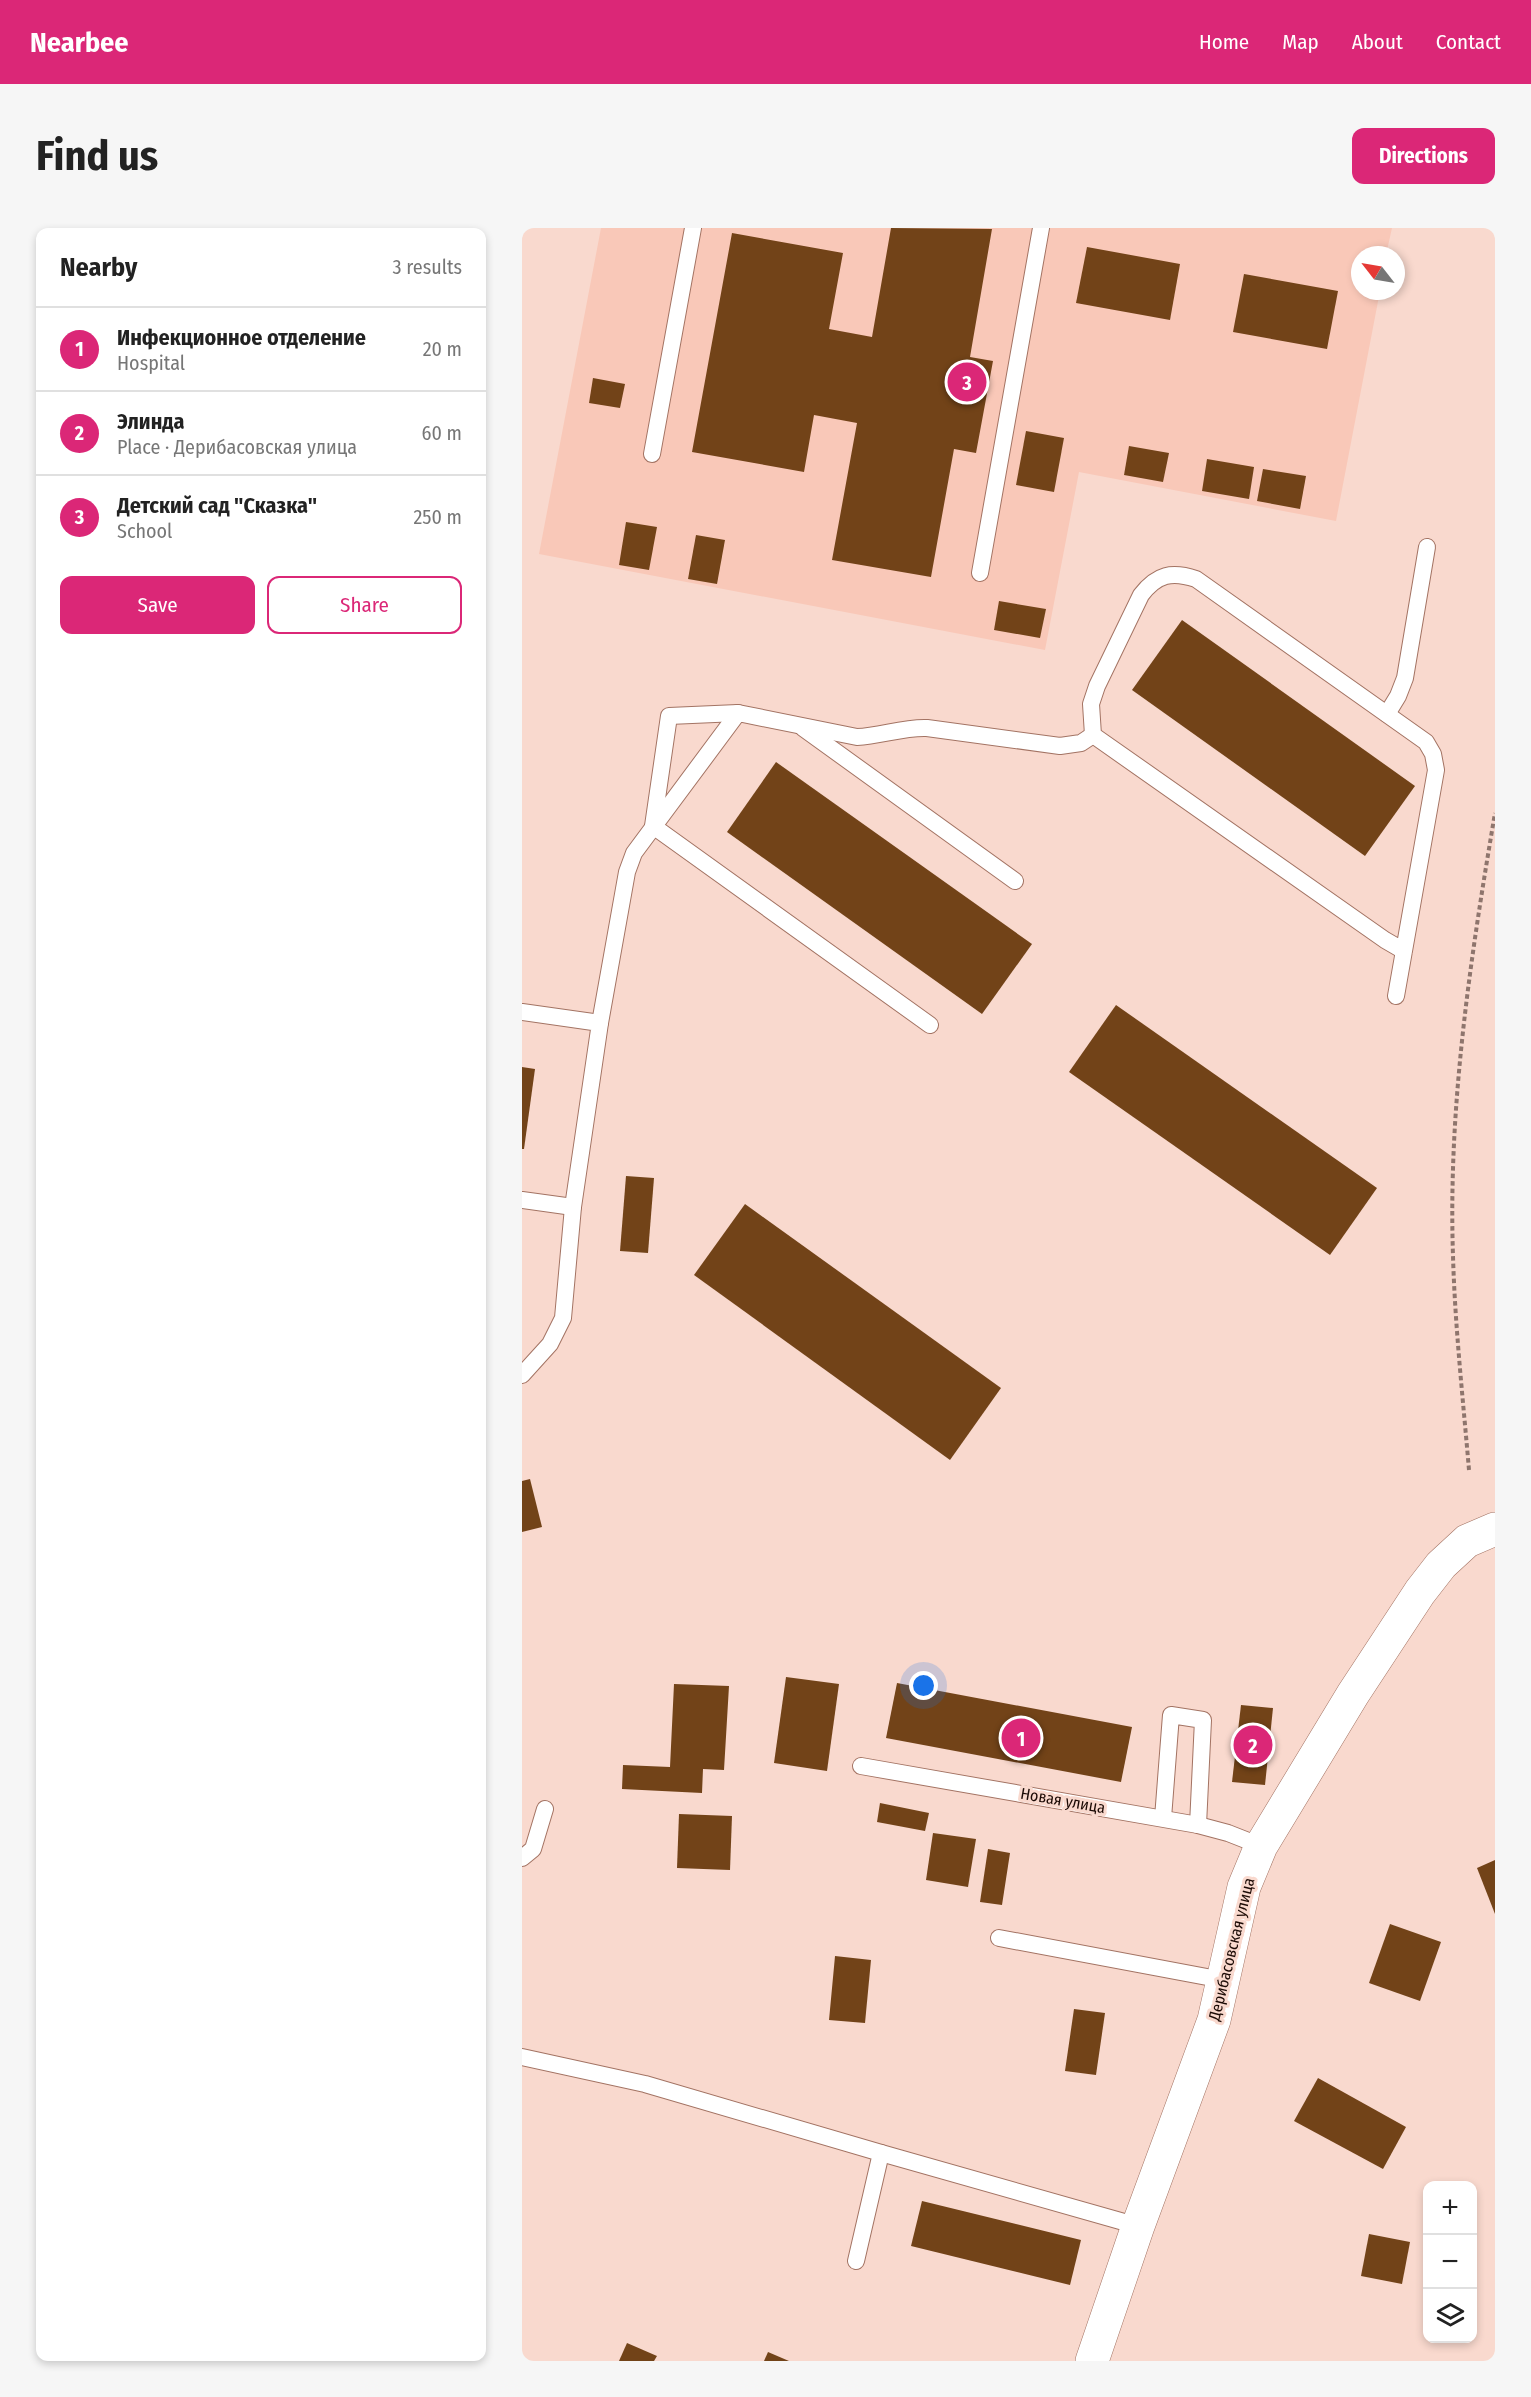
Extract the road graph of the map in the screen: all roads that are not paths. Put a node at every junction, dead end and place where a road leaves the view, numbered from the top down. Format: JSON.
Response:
{"nodes":[{"id":1,"x":693,"y":228,"type":"edge"},
{"id":2,"x":1041,"y":228,"type":"edge"},
{"id":3,"x":652,"y":454,"type":"dead end"},
{"id":4,"x":1427,"y":548,"type":"dead end"},
{"id":5,"x":980,"y":573,"type":"dead end"},
{"id":6,"x":738,"y":712,"type":"junction"},
{"id":7,"x":1387,"y":714,"type":"junction"},
{"id":8,"x":797,"y":724,"type":"junction"},
{"id":9,"x":1093,"y":735,"type":"junction"},
{"id":10,"x":653,"y":826,"type":"junction"},
{"id":11,"x":1015,"y":881,"type":"dead end"},
{"id":12,"x":1404,"y":951,"type":"junction"},
{"id":13,"x":1396,"y":996,"type":"dead end"},
{"id":14,"x":522,"y":1012,"type":"edge"},
{"id":15,"x":600,"y":1023,"type":"junction"},
{"id":16,"x":930,"y":1025,"type":"dead end"},
{"id":17,"x":522,"y":1200,"type":"edge"},
{"id":18,"x":573,"y":1208,"type":"junction"},
{"id":19,"x":522,"y":1375,"type":"edge"},
{"id":20,"x":1495,"y":1529,"type":"edge"},
{"id":21,"x":861,"y":1766,"type":"dead end"},
{"id":22,"x":545,"y":1809,"type":"dead end"},
{"id":23,"x":1163,"y":1818,"type":"junction"},
{"id":24,"x":1198,"y":1825,"type":"junction"},
{"id":25,"x":1261,"y":1846,"type":"junction"},
{"id":26,"x":522,"y":1858,"type":"edge"},
{"id":27,"x":999,"y":1938,"type":"dead end"},
{"id":28,"x":1223,"y":1980,"type":"junction"},
{"id":29,"x":522,"y":2057,"type":"edge"},
{"id":30,"x":881,"y":2153,"type":"junction"},
{"id":31,"x":1138,"y":2226,"type":"junction"},
{"id":32,"x":856,"y":2261,"type":"dead end"},
{"id":33,"x":1092,"y":2361,"type":"edge"}],
"edges":[{"from":1,"to":3,"type":"lane"},
{"from":2,"to":5,"type":"lane"},
{"from":4,"to":7,"type":"lane"},
{"from":6,"to":8,"type":"lane"},
{"from":6,"to":10,"type":"lane"},
{"from":6,"to":10,"type":"lane"},
{"from":7,"to":9,"type":"lane"},
{"from":7,"to":12,"type":"lane"},
{"from":8,"to":9,"type":"lane"},
{"from":8,"to":11,"type":"lane"},
{"from":9,"to":12,"type":"lane"},
{"from":10,"to":15,"type":"lane"},
{"from":10,"to":16,"type":"lane"},
{"from":12,"to":13,"type":"lane"},
{"from":14,"to":15,"type":"lane"},
{"from":15,"to":18,"type":"lane"},
{"from":17,"to":18,"type":"lane"},
{"from":18,"to":19,"type":"lane"},
{"from":20,"to":25,"type":"street","name":"Дерибасовская улица"},
{"from":21,"to":23,"type":"lane","name":"Новая улица"},
{"from":22,"to":26,"type":"lane"},
{"from":23,"to":24,"type":"lane","name":"Новая улица"},
{"from":23,"to":24,"type":"lane"},
{"from":24,"to":25,"type":"lane","name":"Новая улица"},
{"from":25,"to":28,"type":"street","name":"Дерибасовская улица"},
{"from":27,"to":28,"type":"lane"},
{"from":28,"to":31,"type":"street","name":"Дерибасовская улица"},
{"from":29,"to":30,"type":"lane"},
{"from":30,"to":31,"type":"lane"},
{"from":30,"to":32,"type":"lane"},
{"from":31,"to":33,"type":"street","name":"Дерибасовская улица"}]}
